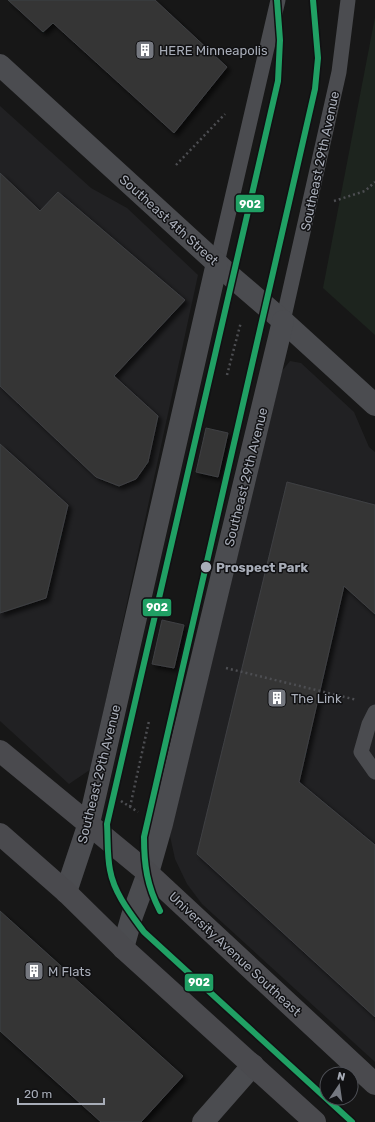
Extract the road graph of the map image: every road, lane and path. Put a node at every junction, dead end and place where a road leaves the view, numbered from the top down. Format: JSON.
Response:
{"nodes":[{"id":1,"x":278,"y":0,"type":"edge"},
{"id":2,"x":348,"y":0,"type":"edge"},
{"id":3,"x":0,"y":65,"type":"edge"},
{"id":4,"x":225,"y":114,"type":"dead end"},
{"id":5,"x":176,"y":166,"type":"dead end"},
{"id":6,"x":375,"y":182,"type":"edge"},
{"id":7,"x":334,"y":201,"type":"dead end"},
{"id":8,"x":217,"y":263,"type":"junction"},
{"id":9,"x":284,"y":321,"type":"junction"},
{"id":10,"x":240,"y":322,"type":"dead end"},
{"id":11,"x":228,"y":375,"type":"dead end"},
{"id":12,"x":375,"y":405,"type":"edge"},
{"id":13,"x":225,"y":668,"type":"dead end"},
{"id":14,"x":360,"y":701,"type":"dead end"},
{"id":15,"x":375,"y":712,"type":"edge"},
{"id":16,"x":150,"y":721,"type":"dead end"},
{"id":17,"x":0,"y":751,"type":"edge"},
{"id":18,"x":375,"y":772,"type":"edge"},
{"id":19,"x":119,"y":800,"type":"dead end"},
{"id":20,"x":130,"y":808,"type":"junction"},
{"id":21,"x":142,"y":814,"type":"dead end"},
{"id":22,"x":89,"y":824,"type":"junction"},
{"id":23,"x":0,"y":834,"type":"edge"},
{"id":24,"x":148,"y":874,"type":"junction"},
{"id":25,"x":66,"y":892,"type":"junction"},
{"id":26,"x":123,"y":948,"type":"junction"},
{"id":27,"x":253,"y":1065,"type":"junction"},
{"id":28,"x":375,"y":1084,"type":"edge"},
{"id":29,"x":203,"y":1122,"type":"edge"},
{"id":30,"x":315,"y":1122,"type":"edge"}],
"edges":[{"from":1,"to":8,"type":"lane","name":"Southeast 29th Avenue"},
{"from":2,"to":9,"type":"lane","name":"Southeast 29th Avenue"},
{"from":3,"to":8,"type":"street","name":"Southeast 4th Street"},
{"from":4,"to":5,"type":"path"},
{"from":6,"to":7,"type":"path"},
{"from":8,"to":9,"type":"street","name":"Southeast 4th Street"},
{"from":8,"to":22,"type":"street","name":"Southeast 29th Avenue"},
{"from":9,"to":12,"type":"street","name":"Southeast 4th Street"},
{"from":9,"to":24,"type":"street","name":"Southeast 29th Avenue"},
{"from":10,"to":11,"type":"path"},
{"from":13,"to":14,"type":"path"},
{"from":15,"to":18,"type":"lane"},
{"from":16,"to":20,"type":"path"},
{"from":17,"to":22,"type":"main road","name":"University Avenue Southeast"},
{"from":19,"to":20,"type":"path"},
{"from":20,"to":21,"type":"path"},
{"from":22,"to":24,"type":"main road","name":"University Avenue Southeast"},
{"from":22,"to":25,"type":"street","name":"Southeast 29th Avenue"},
{"from":23,"to":25,"type":"main road"},
{"from":24,"to":26,"type":"street","name":"Southeast 29th Avenue"},
{"from":24,"to":28,"type":"main road","name":"University Avenue Southeast"},
{"from":25,"to":26,"type":"main road"},
{"from":26,"to":27,"type":"main road"},
{"from":27,"to":29,"type":"street"},
{"from":27,"to":30,"type":"main road"}]}
